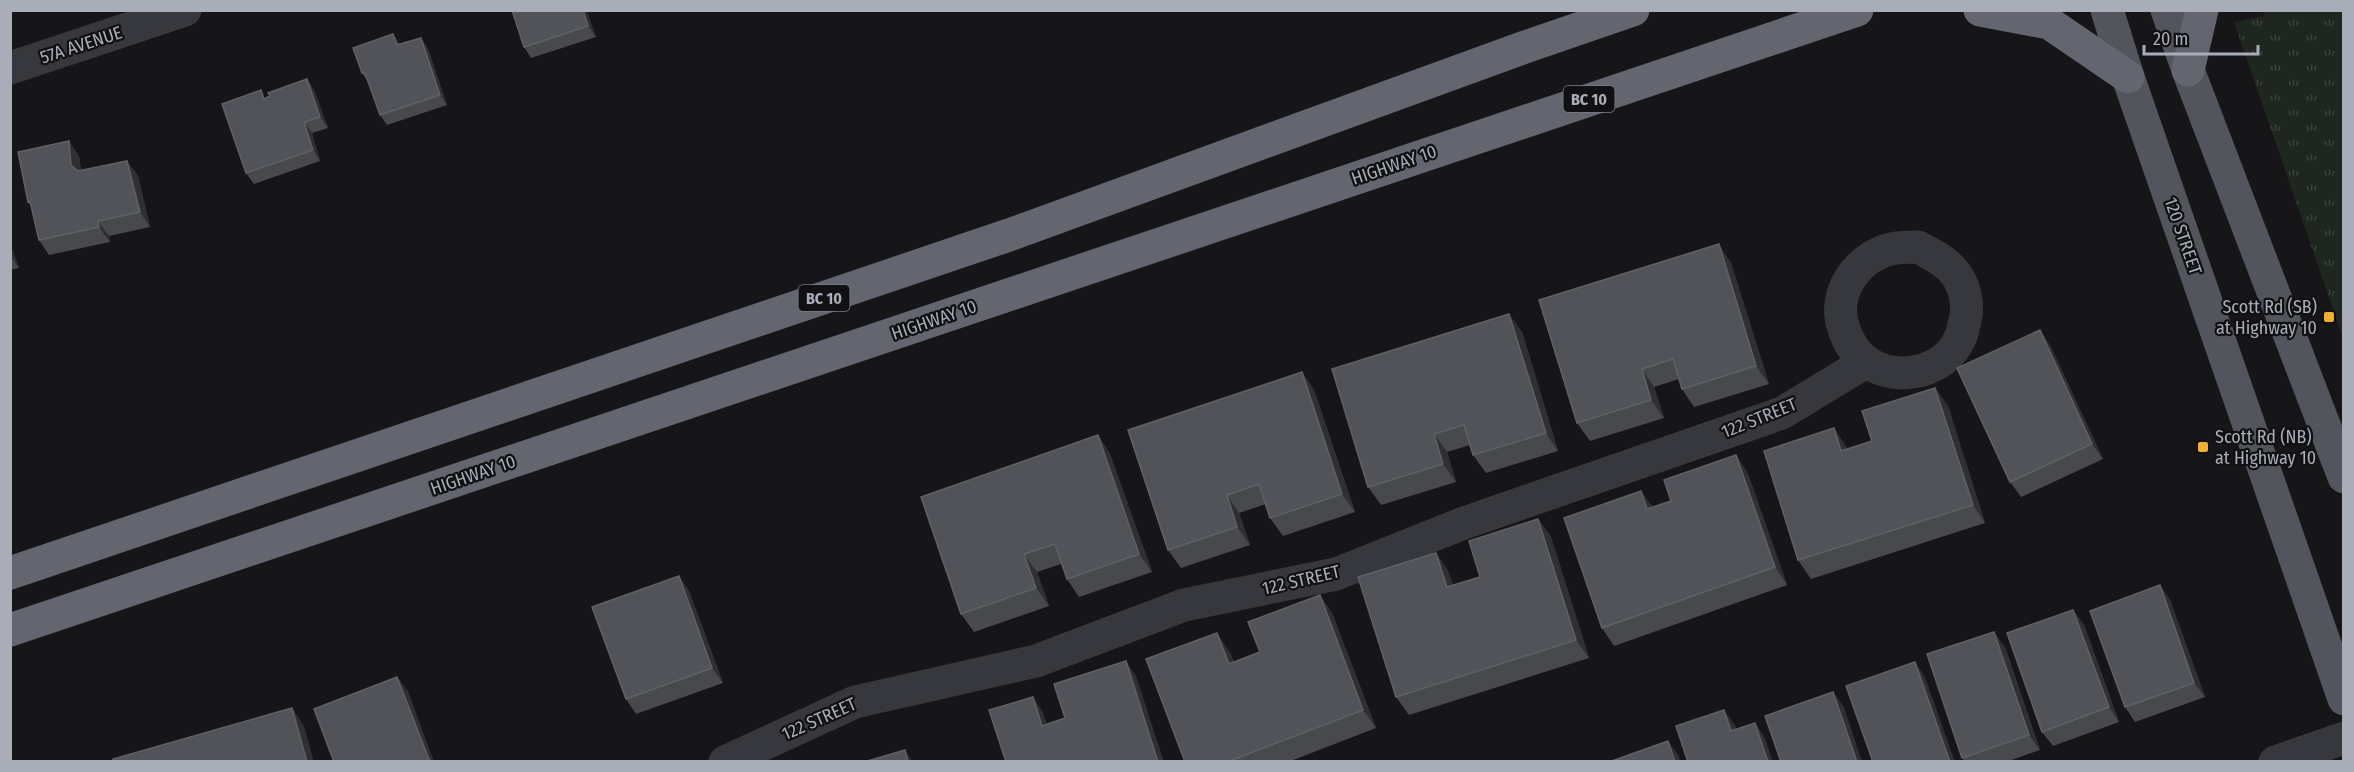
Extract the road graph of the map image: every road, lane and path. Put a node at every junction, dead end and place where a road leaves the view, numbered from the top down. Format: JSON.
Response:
{"nodes":[{"id":1,"x":185,"y":10,"type":"edge"},
{"id":2,"x":1633,"y":10,"type":"edge"},
{"id":3,"x":1857,"y":10,"type":"edge"},
{"id":4,"x":1980,"y":10,"type":"edge"},
{"id":5,"x":2107,"y":10,"type":"edge"},
{"id":6,"x":2167,"y":10,"type":"edge"},
{"id":7,"x":2202,"y":10,"type":"edge"},
{"id":8,"x":10,"y":68,"type":"edge"},
{"id":9,"x":2188,"y":70,"type":"junction"},
{"id":10,"x":2128,"y":77,"type":"junction"},
{"id":11,"x":1866,"y":362,"type":"dead end"},
{"id":12,"x":2343,"y":477,"type":"edge"},
{"id":13,"x":10,"y":573,"type":"edge"},
{"id":14,"x":10,"y":630,"type":"edge"},
{"id":15,"x":2343,"y":699,"type":"edge"},
{"id":16,"x":2343,"y":738,"type":"edge"},
{"id":17,"x":724,"y":762,"type":"edge"},
{"id":18,"x":2275,"y":762,"type":"edge"}],
"edges":[{"from":1,"to":8,"type":"street","name":"57A AVENUE"},
{"from":2,"to":13,"type":"highway","number":"BC 10"},
{"from":3,"to":14,"type":"highway","name":"HIGHWAY 10","number":"BC 10"},
{"from":4,"to":10,"type":"highway"},
{"from":5,"to":10,"type":"main road","name":"120 STREET"},
{"from":6,"to":9,"type":"main road"},
{"from":7,"to":9,"type":"highway"},
{"from":9,"to":12,"type":"main road"},
{"from":10,"to":15,"type":"main road","name":"120 STREET"},
{"from":11,"to":17,"type":"street","name":"122 STREET"},
{"from":16,"to":18,"type":"street"}]}
